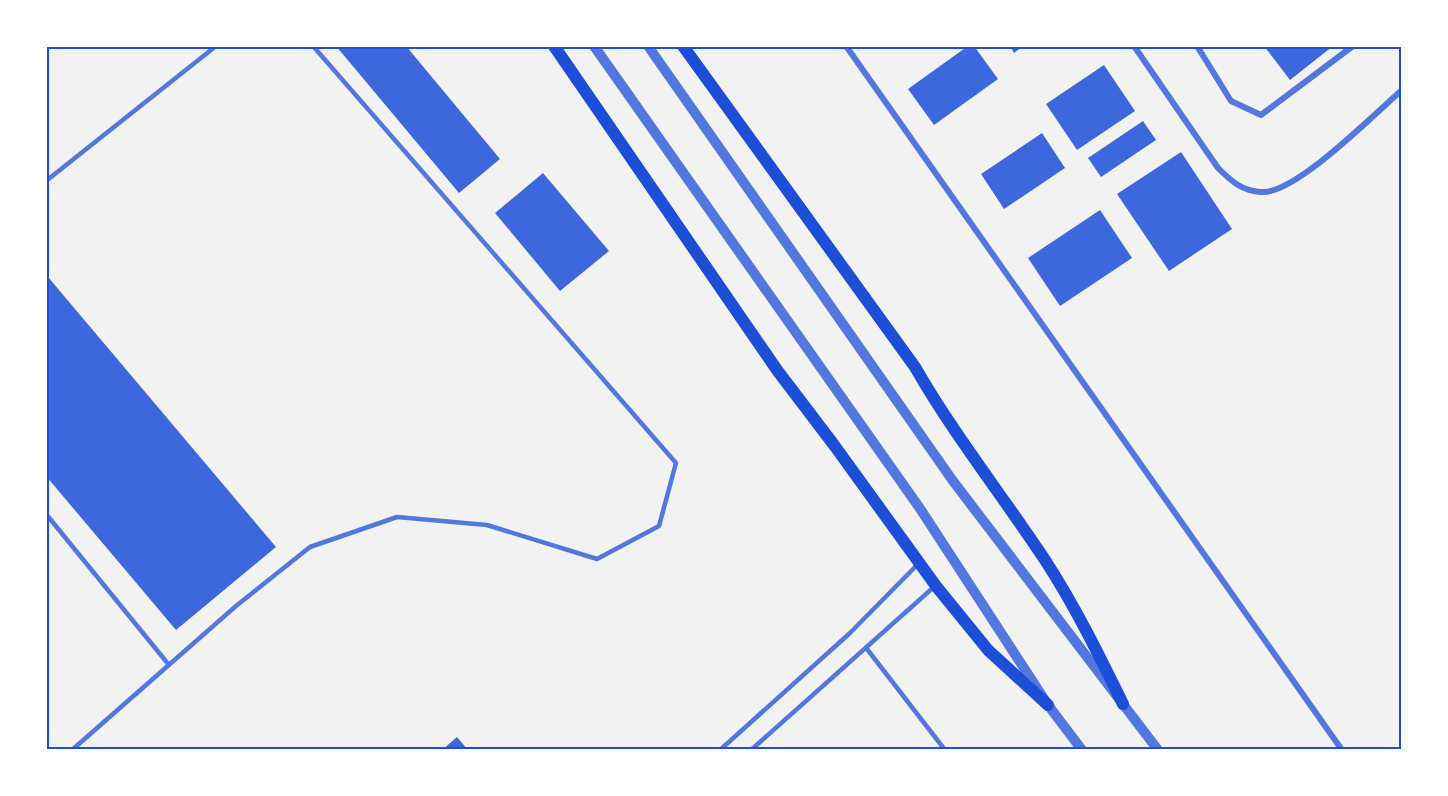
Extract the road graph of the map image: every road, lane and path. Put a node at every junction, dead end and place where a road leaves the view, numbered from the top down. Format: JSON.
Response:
{"nodes":[{"id":1,"x":216,"y":46,"type":"edge"},
{"id":2,"x":313,"y":46,"type":"edge"},
{"id":3,"x":554,"y":46,"type":"edge"},
{"id":4,"x":594,"y":46,"type":"edge"},
{"id":5,"x":648,"y":46,"type":"edge"},
{"id":6,"x":683,"y":46,"type":"edge"},
{"id":7,"x":846,"y":46,"type":"edge"},
{"id":8,"x":1134,"y":46,"type":"edge"},
{"id":9,"x":1197,"y":46,"type":"edge"},
{"id":10,"x":1353,"y":46,"type":"edge"},
{"id":11,"x":1401,"y":90,"type":"edge"},
{"id":12,"x":46,"y":181,"type":"edge"},
{"id":13,"x":46,"y":514,"type":"edge"},
{"id":14,"x":919,"y":563,"type":"junction"},
{"id":15,"x":936,"y":586,"type":"junction"},
{"id":16,"x":867,"y":649,"type":"junction"},
{"id":17,"x":169,"y":665,"type":"junction"},
{"id":18,"x":1123,"y":704,"type":"junction"},
{"id":19,"x":1048,"y":705,"type":"junction"},
{"id":20,"x":72,"y":750,"type":"edge"},
{"id":21,"x":720,"y":750,"type":"edge"},
{"id":22,"x":751,"y":750,"type":"edge"},
{"id":23,"x":945,"y":750,"type":"edge"},
{"id":24,"x":1082,"y":750,"type":"edge"},
{"id":25,"x":1158,"y":750,"type":"edge"},
{"id":26,"x":1342,"y":750,"type":"edge"}],
"edges":[{"from":1,"to":12,"type":"lane"},
{"from":2,"to":17,"type":"lane"},
{"from":3,"to":14,"type":"main road"},
{"from":4,"to":19,"type":"street"},
{"from":5,"to":18,"type":"street"},
{"from":6,"to":18,"type":"main road"},
{"from":7,"to":26,"type":"street"},
{"from":8,"to":11,"type":"street"},
{"from":9,"to":10,"type":"street"},
{"from":13,"to":17,"type":"lane"},
{"from":14,"to":15,"type":"main road"},
{"from":14,"to":21,"type":"lane"},
{"from":15,"to":16,"type":"lane"},
{"from":15,"to":19,"type":"main road"},
{"from":16,"to":22,"type":"lane"},
{"from":16,"to":23,"type":"lane"},
{"from":17,"to":20,"type":"lane"},
{"from":18,"to":25,"type":"street"},
{"from":19,"to":24,"type":"street"}]}
